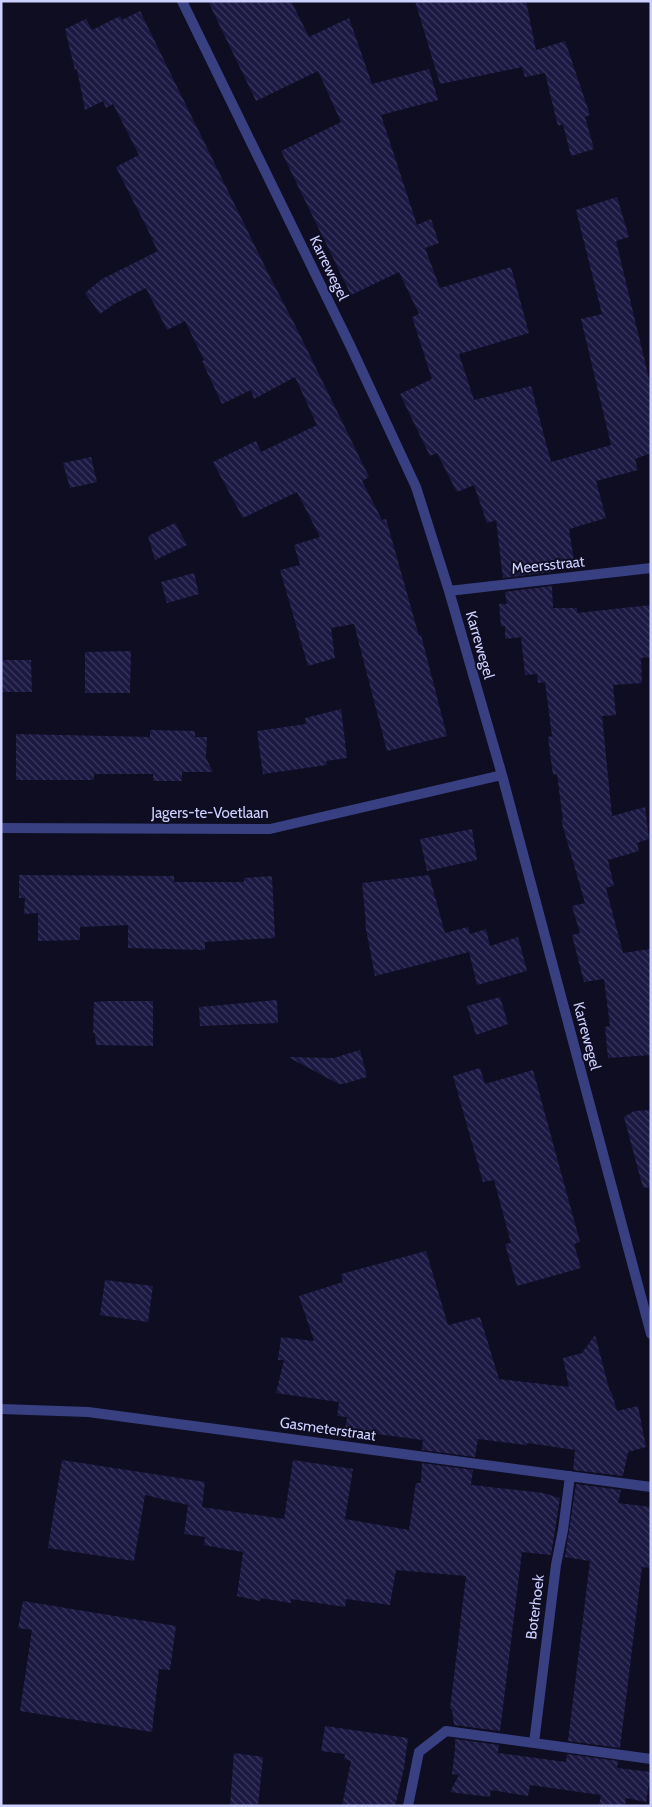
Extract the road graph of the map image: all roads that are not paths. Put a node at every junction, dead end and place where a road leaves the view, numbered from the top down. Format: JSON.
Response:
{"nodes":[{"id":1,"x":182,"y":1,"type":"edge"},
{"id":2,"x":651,"y":568,"type":"edge"},
{"id":3,"x":449,"y":590,"type":"junction"},
{"id":4,"x":502,"y":775,"type":"junction"},
{"id":5,"x":1,"y":828,"type":"edge"},
{"id":6,"x":651,"y":1334,"type":"edge"},
{"id":7,"x":1,"y":1409,"type":"edge"},
{"id":8,"x":570,"y":1476,"type":"junction"},
{"id":9,"x":651,"y":1487,"type":"edge"},
{"id":10,"x":534,"y":1743,"type":"junction"},
{"id":11,"x":651,"y":1759,"type":"edge"},
{"id":12,"x":408,"y":1806,"type":"edge"}],
"edges":[{"from":1,"to":3,"type":"street","name":"Karrewegel"},
{"from":2,"to":3,"type":"street","name":"Meersstraat"},
{"from":3,"to":4,"type":"street","name":"Karrewegel"},
{"from":4,"to":5,"type":"street","name":"Jagers-te-Voetlaan"},
{"from":4,"to":6,"type":"street","name":"Karrewegel"},
{"from":7,"to":8,"type":"street","name":"Gasmeterstraat"},
{"from":8,"to":9,"type":"street","name":"Gasmeterstraat"},
{"from":8,"to":10,"type":"street","name":"Boterhoek"},
{"from":10,"to":11,"type":"street"},
{"from":10,"to":12,"type":"street"}]}
